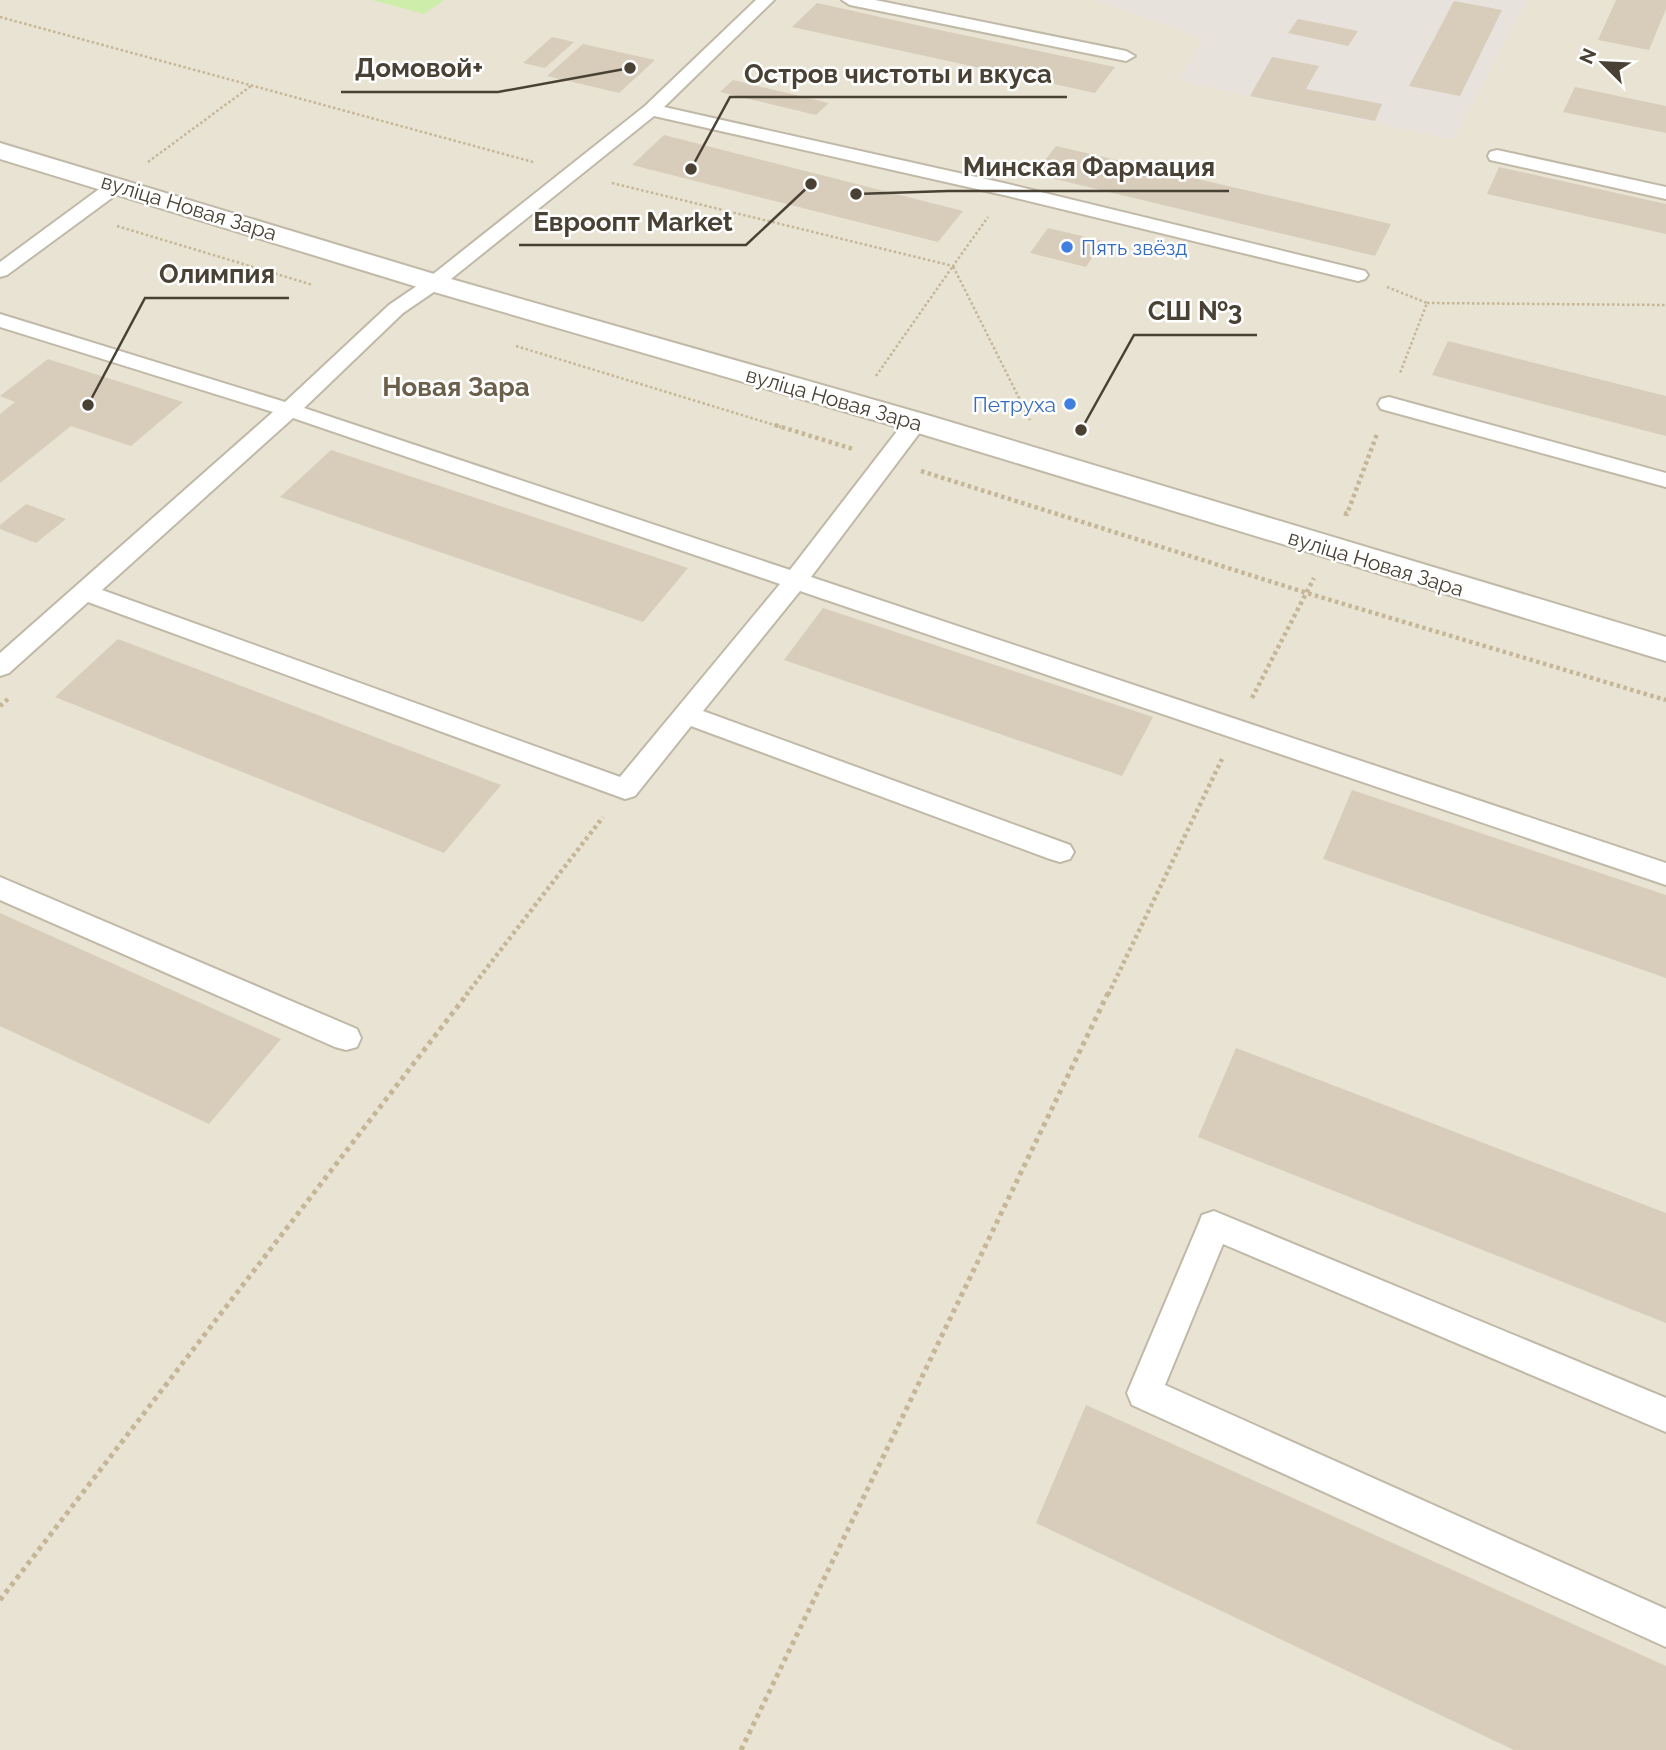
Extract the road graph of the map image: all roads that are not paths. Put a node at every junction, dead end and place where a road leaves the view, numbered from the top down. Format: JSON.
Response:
{"nodes":[{"id":1,"x":766,"y":0,"type":"edge"},
{"id":2,"x":850,"y":0,"type":"edge"},
{"id":3,"x":1126,"y":56,"type":"dead end"},
{"id":4,"x":651,"y":110,"type":"junction"},
{"id":5,"x":0,"y":152,"type":"edge"},
{"id":6,"x":1497,"y":156,"type":"dead end"},
{"id":7,"x":117,"y":185,"type":"junction"},
{"id":8,"x":1666,"y":193,"type":"edge"},
{"id":9,"x":0,"y":271,"type":"edge"},
{"id":10,"x":1358,"y":275,"type":"road end"},
{"id":11,"x":435,"y":283,"type":"junction"},
{"id":12,"x":0,"y":320,"type":"edge"},
{"id":13,"x":1389,"y":404,"type":"road end"},
{"id":14,"x":289,"y":410,"type":"junction"},
{"id":15,"x":916,"y":422,"type":"junction"},
{"id":16,"x":1666,"y":480,"type":"edge"},
{"id":17,"x":796,"y":580,"type":"junction"},
{"id":18,"x":87,"y":593,"type":"junction"},
{"id":19,"x":1666,"y":649,"type":"edge"},
{"id":20,"x":0,"y":667,"type":"edge"},
{"id":21,"x":685,"y":714,"type":"junction"},
{"id":22,"x":1060,"y":852,"type":"dead end"},
{"id":23,"x":1666,"y":874,"type":"edge"},
{"id":24,"x":0,"y":888,"type":"edge"},
{"id":25,"x":346,"y":1038,"type":"dead end"},
{"id":26,"x":1666,"y":1415,"type":"edge"},
{"id":27,"x":1666,"y":1628,"type":"edge"}],
"edges":[{"from":1,"to":4,"type":"lane"},
{"from":2,"to":3,"type":"lane"},
{"from":4,"to":10,"type":"lane"},
{"from":4,"to":11,"type":"lane"},
{"from":5,"to":7,"type":"street","name":"вуліца Новая Зара"},
{"from":6,"to":8,"type":"lane"},
{"from":7,"to":9,"type":"lane"},
{"from":7,"to":11,"type":"street","name":"вуліца Новая Зара"},
{"from":11,"to":14,"type":"lane"},
{"from":11,"to":15,"type":"street","name":"вуліца Новая Зара"},
{"from":12,"to":14,"type":"lane"},
{"from":13,"to":16,"type":"lane"},
{"from":14,"to":17,"type":"lane"},
{"from":14,"to":18,"type":"lane"},
{"from":15,"to":17,"type":"lane"},
{"from":15,"to":19,"type":"street","name":"вуліца Новая Зара"},
{"from":17,"to":21,"type":"lane"},
{"from":17,"to":23,"type":"lane"},
{"from":18,"to":20,"type":"lane"},
{"from":18,"to":21,"type":"lane"},
{"from":21,"to":22,"type":"lane"},
{"from":24,"to":25,"type":"lane"},
{"from":26,"to":27,"type":"lane"}]}
